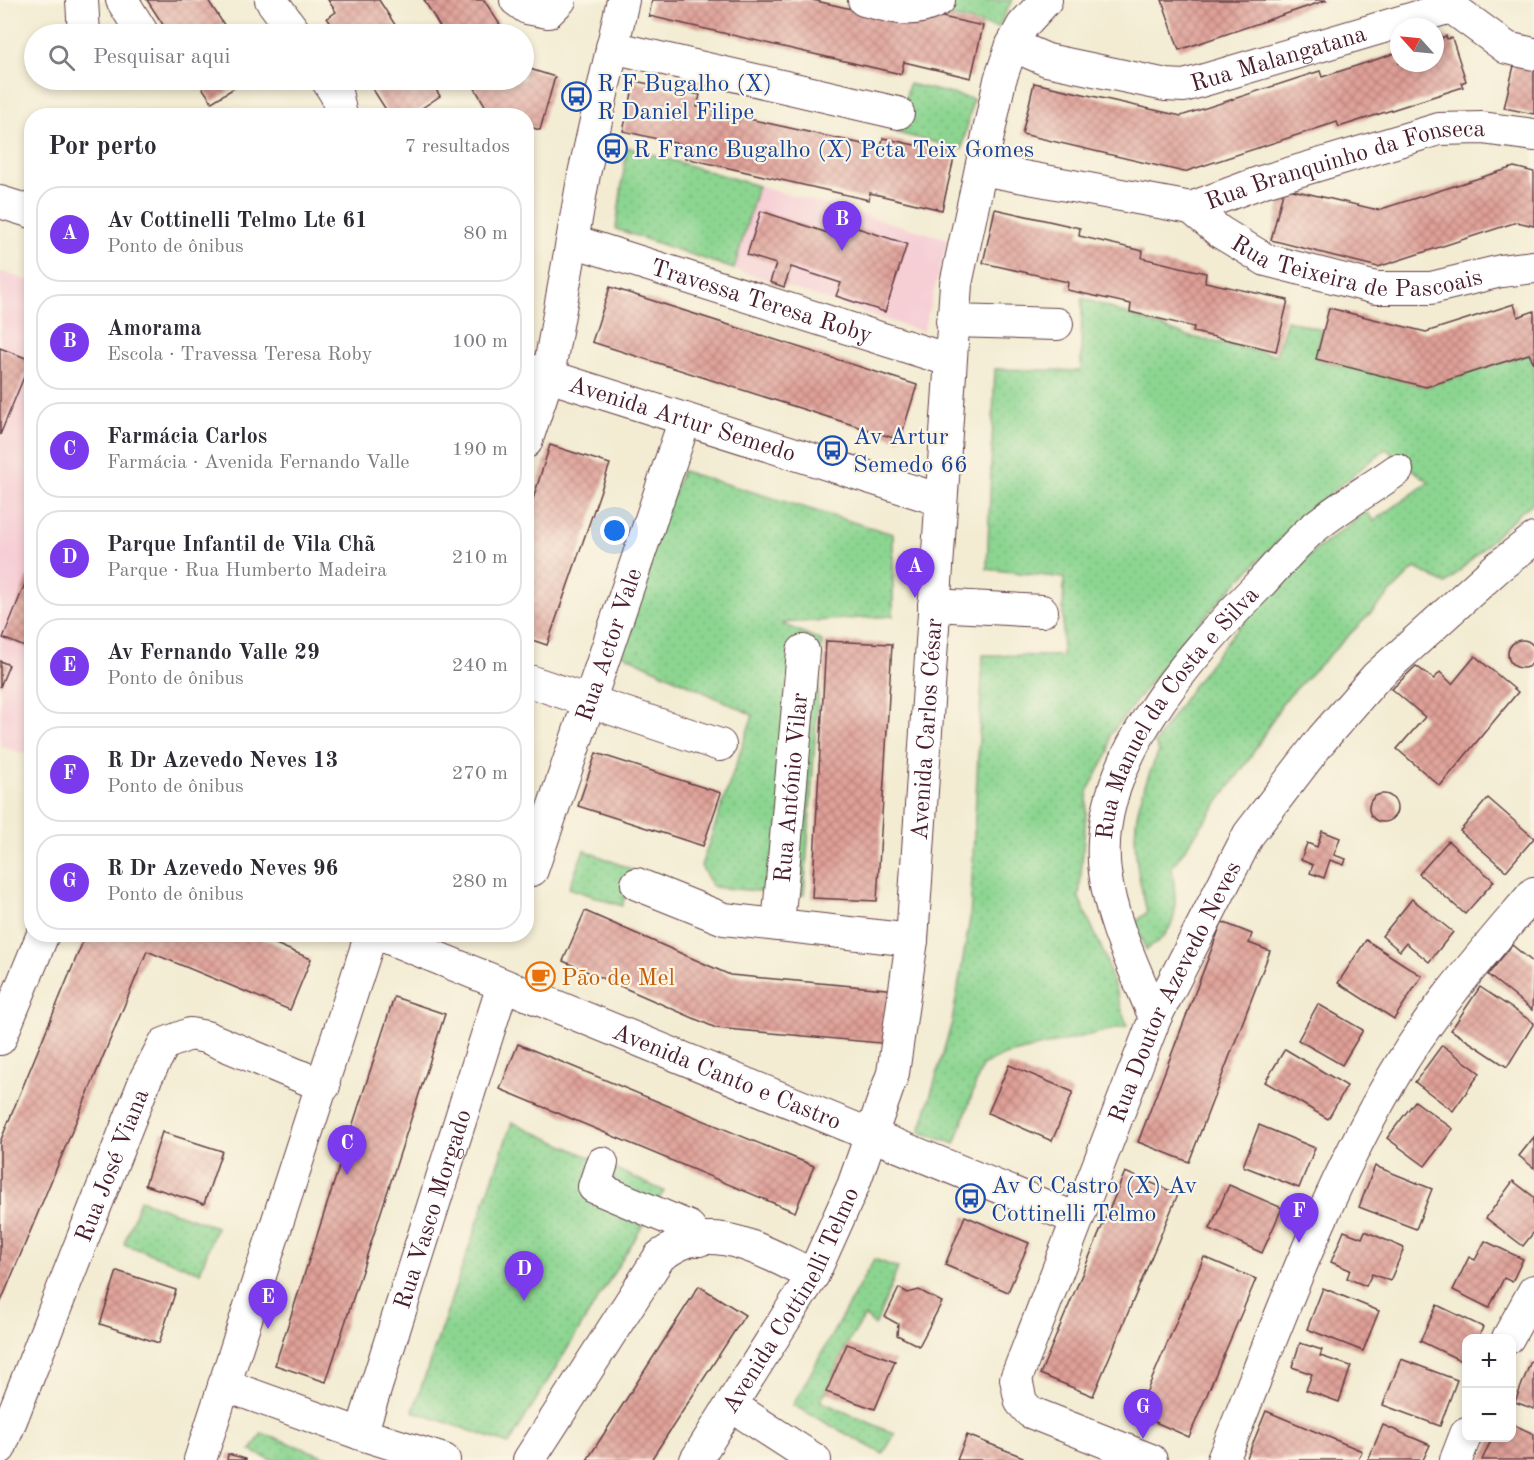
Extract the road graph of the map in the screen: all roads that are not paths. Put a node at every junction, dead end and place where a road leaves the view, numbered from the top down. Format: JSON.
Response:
{"nodes":[{"id":1,"x":82,"y":0,"type":"edge"},
{"id":2,"x":122,"y":0,"type":"edge"},
{"id":3,"x":271,"y":0,"type":"edge"},
{"id":4,"x":516,"y":0,"type":"edge"},
{"id":5,"x":560,"y":0,"type":"edge"},
{"id":6,"x":623,"y":0,"type":"edge"},
{"id":7,"x":864,"y":0,"type":"edge"},
{"id":8,"x":939,"y":0,"type":"edge"},
{"id":9,"x":1046,"y":0,"type":"edge"},
{"id":10,"x":83,"y":24,"type":"edge"},
{"id":11,"x":137,"y":24,"type":"edge"},
{"id":12,"x":289,"y":24,"type":"edge"},
{"id":13,"x":1012,"y":45,"type":"junction"},
{"id":14,"x":612,"y":47,"type":"junction"},
{"id":15,"x":1534,"y":54,"type":"edge"},
{"id":16,"x":333,"y":90,"type":"edge"},
{"id":17,"x":339,"y":108,"type":"edge"},
{"id":18,"x":898,"y":113,"type":"dead end"},
{"id":19,"x":1534,"y":135,"type":"edge"},
{"id":20,"x":981,"y":169,"type":"junction"},
{"id":21,"x":0,"y":202,"type":"edge"},
{"id":22,"x":1191,"y":208,"type":"junction"},
{"id":23,"x":24,"y":210,"type":"edge"},
{"id":24,"x":573,"y":241,"type":"junction"},
{"id":25,"x":1534,"y":267,"type":"edge"},
{"id":26,"x":952,"y":321,"type":"junction"},
{"id":27,"x":1057,"y":324,"type":"dead end"},
{"id":28,"x":950,"y":360,"type":"junction"},
{"id":29,"x":537,"y":373,"type":"edge"},
{"id":30,"x":534,"y":392,"type":"edge"},
{"id":31,"x":685,"y":419,"type":"junction"},
{"id":32,"x":1397,"y":470,"type":"dead end"},
{"id":33,"x":941,"y":500,"type":"junction"},
{"id":34,"x":1534,"y":539,"type":"edge"},
{"id":35,"x":934,"y":605,"type":"junction"},
{"id":36,"x":1042,"y":611,"type":"dead end"},
{"id":37,"x":803,"y":651,"type":"dead end"},
{"id":38,"x":534,"y":683,"type":"edge"},
{"id":39,"x":587,"y":702,"type":"junction"},
{"id":40,"x":720,"y":745,"type":"dead end"},
{"id":41,"x":534,"y":864,"type":"edge"},
{"id":42,"x":637,"y":884,"type":"dead end"},
{"id":43,"x":1534,"y":893,"type":"edge"},
{"id":44,"x":778,"y":925,"type":"junction"},
{"id":45,"x":912,"y":940,"type":"junction"},
{"id":46,"x":40,"y":942,"type":"edge"},
{"id":47,"x":369,"y":942,"type":"edge"},
{"id":48,"x":398,"y":942,"type":"edge"},
{"id":49,"x":503,"y":985,"type":"junction"},
{"id":50,"x":1155,"y":1018,"type":"junction"},
{"id":51,"x":0,"y":1039,"type":"edge"},
{"id":52,"x":324,"y":1086,"type":"junction"},
{"id":53,"x":873,"y":1134,"type":"junction"},
{"id":54,"x":602,"y":1163,"type":"dead end"},
{"id":55,"x":1077,"y":1219,"type":"junction"},
{"id":56,"x":699,"y":1240,"type":"junction"},
{"id":57,"x":813,"y":1275,"type":"junction"},
{"id":58,"x":1534,"y":1291,"type":"edge"},
{"id":59,"x":1510,"y":1334,"type":"edge"},
{"id":60,"x":224,"y":1385,"type":"junction"},
{"id":61,"x":732,"y":1406,"type":"junction"},
{"id":62,"x":361,"y":1434,"type":"junction"},
{"id":63,"x":1463,"y":1442,"type":"edge"},
{"id":64,"x":0,"y":1448,"type":"edge"},
{"id":65,"x":200,"y":1460,"type":"edge"},
{"id":66,"x":444,"y":1460,"type":"edge"},
{"id":67,"x":529,"y":1460,"type":"edge"},
{"id":68,"x":696,"y":1460,"type":"edge"},
{"id":69,"x":815,"y":1460,"type":"edge"},
{"id":70,"x":1151,"y":1460,"type":"edge"},
{"id":71,"x":1223,"y":1460,"type":"edge"},
{"id":72,"x":1455,"y":1460,"type":"edge"}],
"edges":[{"from":1,"to":10,"type":"street"},
{"from":2,"to":11,"type":"street"},
{"from":3,"to":12,"type":"street"},
{"from":4,"to":5,"type":"street"},
{"from":6,"to":14,"type":"street"},
{"from":7,"to":8,"type":"street"},
{"from":9,"to":13,"type":"street","name":"Avenida Carlos César"},
{"from":13,"to":15,"type":"street","name":"Rua Malangatana"},
{"from":13,"to":20,"type":"street","name":"Avenida Carlos César"},
{"from":14,"to":18,"type":"street"},
{"from":14,"to":24,"type":"street"},
{"from":16,"to":17,"type":"street"},
{"from":19,"to":22,"type":"street","name":"Rua Branquinho da Fonseca"},
{"from":20,"to":22,"type":"street","name":"Rua Branquinho da Fonseca"},
{"from":20,"to":26,"type":"street","name":"Avenida Carlos César"},
{"from":21,"to":23,"type":"street"},
{"from":22,"to":25,"type":"street","name":"Rua Teixeira de Pascoais"},
{"from":24,"to":28,"type":"street","name":"Travessa Teresa Roby"},
{"from":24,"to":29,"type":"street"},
{"from":26,"to":27,"type":"street"},
{"from":26,"to":28,"type":"street","name":"Avenida Carlos César"},
{"from":28,"to":33,"type":"street","name":"Avenida Carlos César"},
{"from":29,"to":30,"type":"street"},
{"from":29,"to":31,"type":"street","name":"Avenida Artur Semedo"},
{"from":31,"to":33,"type":"street","name":"Avenida Artur Semedo"},
{"from":31,"to":39,"type":"street","name":"Rua Actor Vale"},
{"from":32,"to":50,"type":"street","name":"Rua Manuel da Costa e Silva"},
{"from":33,"to":35,"type":"street","name":"Avenida Carlos César"},
{"from":34,"to":50,"type":"street","name":"Rua Doutor Azevedo Neves"},
{"from":35,"to":36,"type":"street"},
{"from":35,"to":45,"type":"street","name":"Avenida Carlos César"},
{"from":37,"to":44,"type":"street","name":"Rua António Vilar"},
{"from":38,"to":39,"type":"street"},
{"from":39,"to":40,"type":"street"},
{"from":39,"to":41,"type":"street","name":"Rua Actor Vale"},
{"from":42,"to":44,"type":"street"},
{"from":43,"to":71,"type":"street"},
{"from":44,"to":45,"type":"street"},
{"from":45,"to":53,"type":"street","name":"Avenida Carlos César"},
{"from":46,"to":51,"type":"street"},
{"from":47,"to":52,"type":"street"},
{"from":48,"to":49,"type":"street","name":"Avenida Canto e Castro"},
{"from":49,"to":53,"type":"street","name":"Avenida Canto e Castro"},
{"from":49,"to":62,"type":"street","name":"Rua Vasco Morgado"},
{"from":50,"to":55,"type":"street","name":"Rua Doutor Azevedo Neves"},
{"from":52,"to":60,"type":"street"},
{"from":52,"to":64,"type":"street","name":"Rua José Viana"},
{"from":53,"to":55,"type":"street","name":"Avenida Canto e Castro"},
{"from":53,"to":57,"type":"street","name":"Avenida Cottinelli Telmo"},
{"from":54,"to":56,"type":"street"},
{"from":55,"to":70,"type":"street","name":"Rua Doutor Azevedo Neves"},
{"from":56,"to":57,"type":"street"},
{"from":56,"to":67,"type":"street"},
{"from":57,"to":61,"type":"street","name":"Avenida Cottinelli Telmo"},
{"from":58,"to":59,"type":"street"},
{"from":60,"to":62,"type":"street"},
{"from":60,"to":65,"type":"street"},
{"from":61,"to":68,"type":"street","name":"Avenida Cottinelli Telmo"},
{"from":61,"to":69,"type":"street"},
{"from":62,"to":66,"type":"street"},
{"from":63,"to":72,"type":"street"}]}
